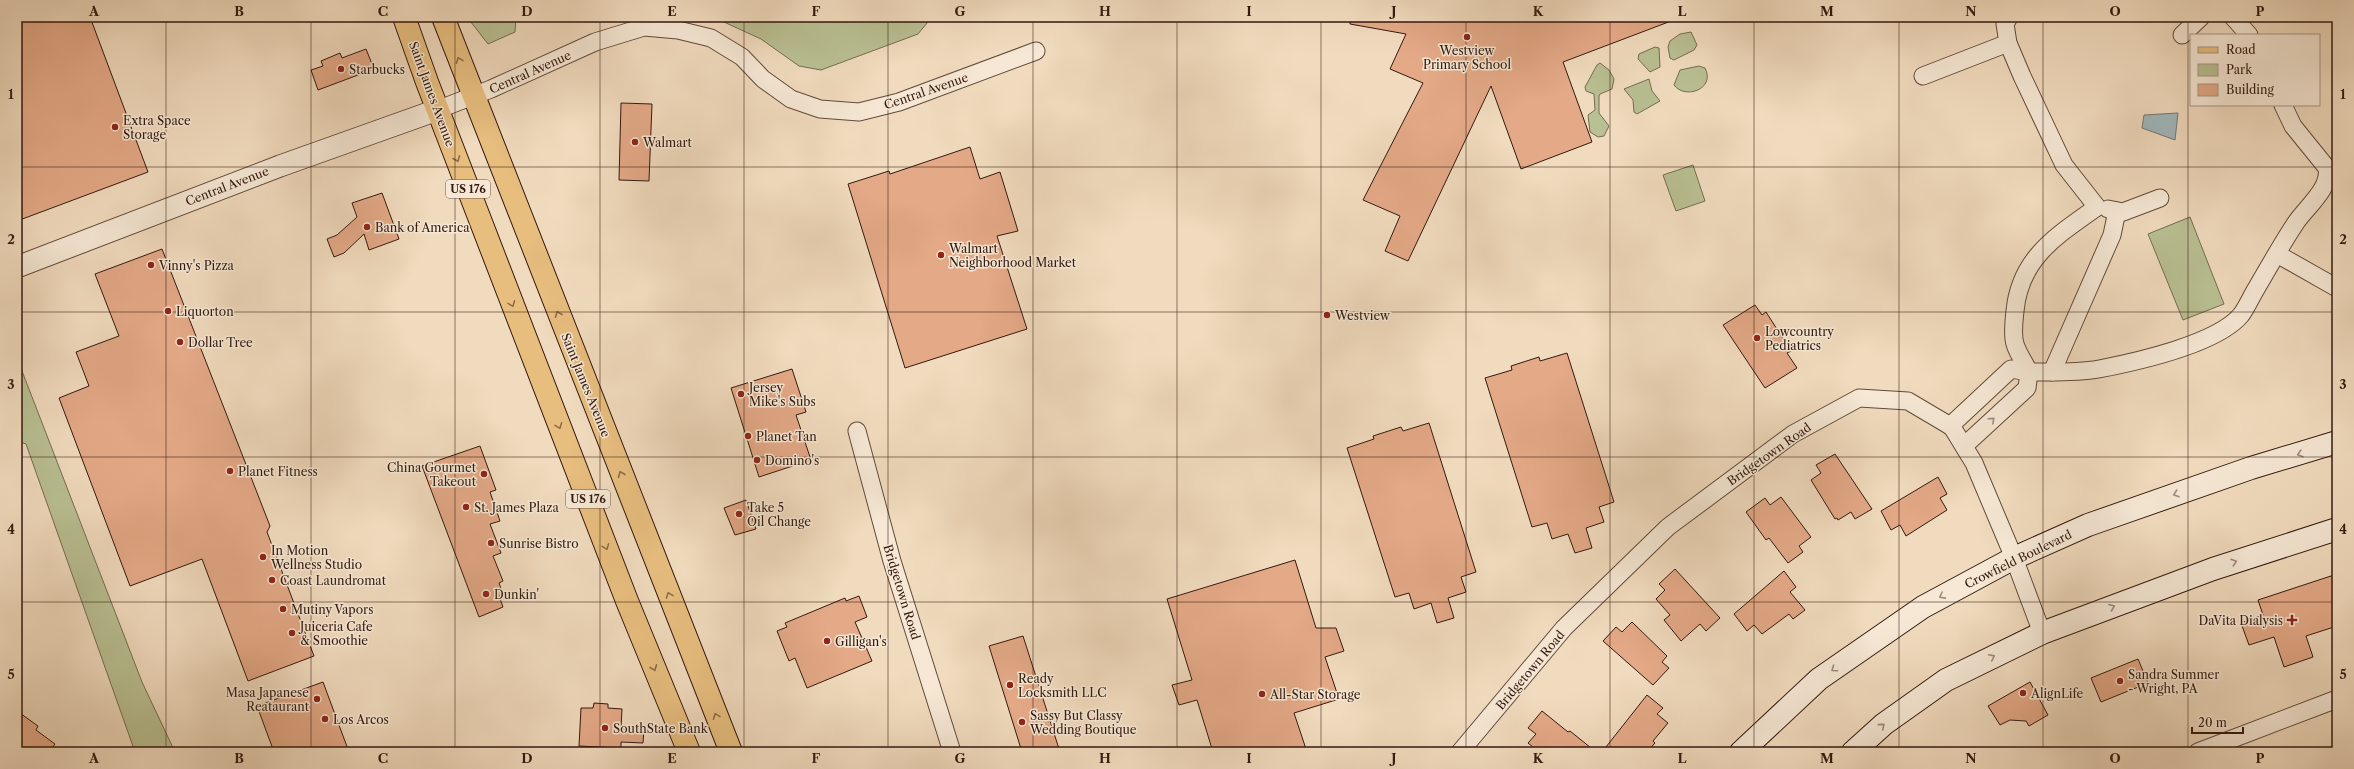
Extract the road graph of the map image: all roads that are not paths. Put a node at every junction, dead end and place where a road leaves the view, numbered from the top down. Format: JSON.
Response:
{"nodes":[{"id":1,"x":404,"y":17,"type":"edge"},
{"id":2,"x":443,"y":17,"type":"edge"},
{"id":3,"x":2009,"y":17,"type":"edge"},
{"id":4,"x":2201,"y":17,"type":"edge"},
{"id":5,"x":2233,"y":17,"type":"edge"},
{"id":6,"x":2248,"y":34,"type":"edge"},
{"id":7,"x":2182,"y":35,"type":"dead end"},
{"id":8,"x":2008,"y":43,"type":"junction"},
{"id":9,"x":1036,"y":51,"type":"dead end"},
{"id":10,"x":1923,"y":76,"type":"dead end"},
{"id":11,"x":473,"y":96,"type":"junction"},
{"id":12,"x":2283,"y":106,"type":"edge"},
{"id":13,"x":437,"y":110,"type":"junction"},
{"id":14,"x":2333,"y":174,"type":"edge"},
{"id":15,"x":2160,"y":198,"type":"dead end"},
{"id":16,"x":2097,"y":207,"type":"junction"},
{"id":17,"x":2118,"y":211,"type":"junction"},
{"id":18,"x":2277,"y":254,"type":"junction"},
{"id":19,"x":17,"y":267,"type":"edge"},
{"id":20,"x":2337,"y":288,"type":"edge"},
{"id":21,"x":2029,"y":372,"type":"junction"},
{"id":22,"x":2052,"y":372,"type":"junction"},
{"id":23,"x":1950,"y":426,"type":"junction"},
{"id":24,"x":857,"y":431,"type":"dead end"},
{"id":25,"x":2337,"y":442,"type":"edge"},
{"id":26,"x":1964,"y":446,"type":"junction"},
{"id":27,"x":2337,"y":529,"type":"edge"},
{"id":28,"x":2014,"y":558,"type":"junction"},
{"id":29,"x":2042,"y":633,"type":"junction"},
{"id":30,"x":2337,"y":699,"type":"edge"},
{"id":31,"x":689,"y":752,"type":"edge"},
{"id":32,"x":731,"y":752,"type":"edge"},
{"id":33,"x":952,"y":752,"type":"edge"},
{"id":34,"x":1460,"y":752,"type":"edge"},
{"id":35,"x":1741,"y":752,"type":"edge"},
{"id":36,"x":1853,"y":752,"type":"edge"},
{"id":37,"x":2198,"y":752,"type":"edge"}],
"edges":[{"from":1,"to":13,"type":"main road","name":"Saint James Avenue","number":"US 176"},
{"from":11,"to":2,"type":"main road","name":"Saint James Avenue","one_way":true},
{"from":3,"to":8,"type":"street"},
{"from":4,"to":7,"type":"street"},
{"from":5,"to":6,"type":"street"},
{"from":8,"to":10,"type":"street"},
{"from":8,"to":16,"type":"street"},
{"from":9,"to":11,"type":"street","name":"Central Avenue"},
{"from":11,"to":13,"type":"street","name":"Central Avenue"},
{"from":32,"to":11,"type":"main road","name":"Saint James Avenue","one_way":true},
{"from":12,"to":14,"type":"street"},
{"from":13,"to":19,"type":"street","name":"Central Avenue"},
{"from":13,"to":31,"type":"main road","name":"Saint James Avenue","number":"US 176","one_way":true},
{"from":14,"to":18,"type":"street"},
{"from":15,"to":17,"type":"street"},
{"from":16,"to":17,"type":"street"},
{"from":16,"to":21,"type":"street"},
{"from":17,"to":22,"type":"street"},
{"from":18,"to":20,"type":"street"},
{"from":18,"to":22,"type":"street"},
{"from":21,"to":22,"type":"street"},
{"from":21,"to":23,"type":"street"},
{"from":26,"to":21,"type":"street","one_way":true},
{"from":23,"to":26,"type":"street","name":"Bridgetown Road"},
{"from":23,"to":34,"type":"street","name":"Bridgetown Road"},
{"from":24,"to":33,"type":"street","name":"Bridgetown Road"},
{"from":25,"to":28,"type":"main road","name":"Crowfield Boulevard","one_way":true},
{"from":26,"to":28,"type":"street","name":"Bridgetown Road"},
{"from":29,"to":27,"type":"main road","one_way":true},
{"from":28,"to":29,"type":"street","name":"Bridgetown Road"},
{"from":28,"to":35,"type":"main road","name":"Crowfield Boulevard","one_way":true},
{"from":36,"to":29,"type":"main road","one_way":true},
{"from":30,"to":37,"type":"street"}]}
